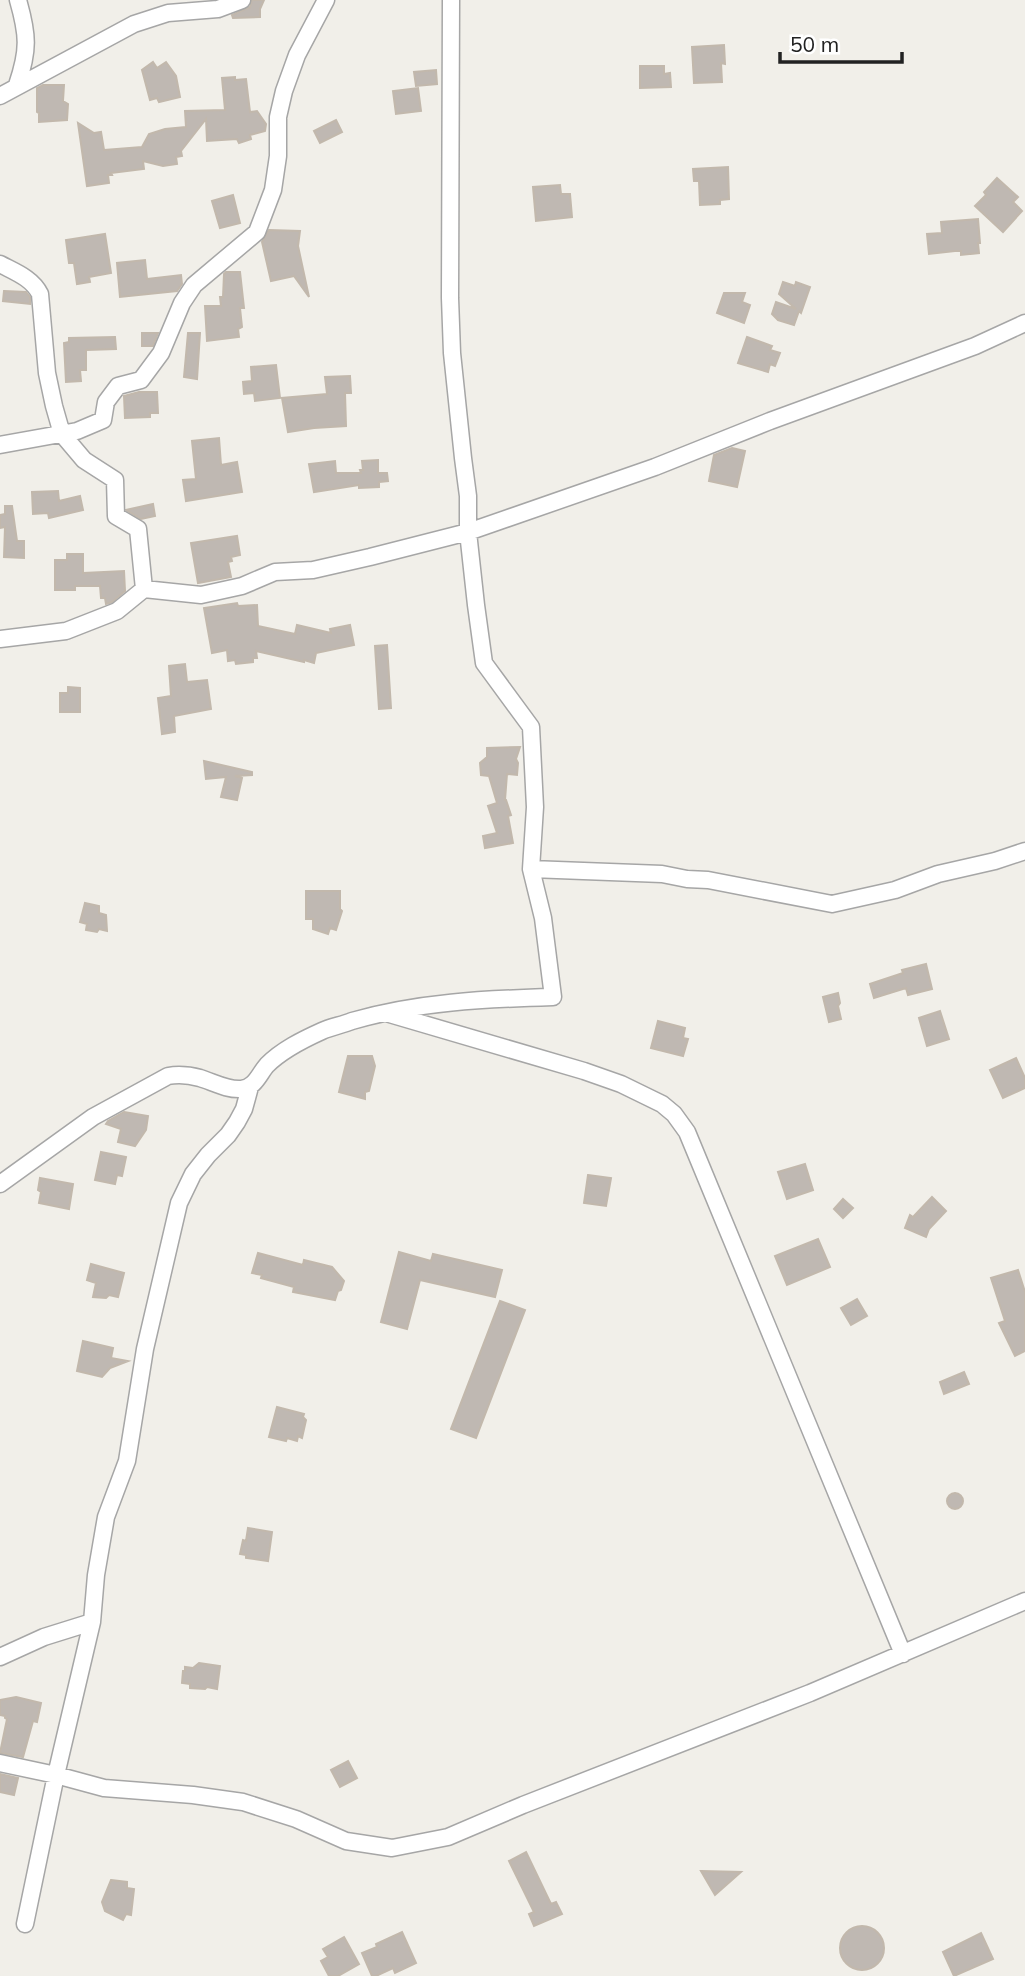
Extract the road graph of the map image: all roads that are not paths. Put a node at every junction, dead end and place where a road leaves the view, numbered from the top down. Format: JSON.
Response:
{"nodes":[{"id":1,"x":18,"y":0,"type":"edge"},
{"id":2,"x":242,"y":0,"type":"edge"},
{"id":3,"x":326,"y":0,"type":"edge"},
{"id":4,"x":451,"y":0,"type":"edge"},
{"id":5,"x":17,"y":85,"type":"junction"},
{"id":6,"x":0,"y":96,"type":"edge"},
{"id":7,"x":0,"y":264,"type":"edge"},
{"id":8,"x":1025,"y":323,"type":"edge"},
{"id":9,"x":62,"y":434,"type":"junction"},
{"id":10,"x":0,"y":445,"type":"edge"},
{"id":11,"x":468,"y":532,"type":"junction"},
{"id":12,"x":144,"y":589,"type":"junction"},
{"id":13,"x":0,"y":639,"type":"edge"},
{"id":14,"x":1025,"y":851,"type":"edge"},
{"id":15,"x":531,"y":869,"type":"junction"},
{"id":16,"x":384,"y":1012,"type":"junction"},
{"id":17,"x":250,"y":1087,"type":"junction"},
{"id":18,"x":0,"y":1184,"type":"edge"},
{"id":19,"x":1025,"y":1601,"type":"edge"},
{"id":20,"x":92,"y":1622,"type":"junction"},
{"id":21,"x":903,"y":1654,"type":"junction"},
{"id":22,"x":0,"y":1657,"type":"edge"},
{"id":23,"x":0,"y":1763,"type":"edge"},
{"id":24,"x":56,"y":1775,"type":"junction"},
{"id":25,"x":25,"y":1924,"type":"dead end"}],
"edges":[{"from":1,"to":5,"type":"street"},
{"from":2,"to":5,"type":"street"},
{"from":3,"to":9,"type":"street"},
{"from":4,"to":11,"type":"street"},
{"from":5,"to":6,"type":"street"},
{"from":7,"to":9,"type":"street"},
{"from":8,"to":11,"type":"street"},
{"from":9,"to":10,"type":"street"},
{"from":9,"to":12,"type":"street"},
{"from":11,"to":12,"type":"street"},
{"from":11,"to":15,"type":"street"},
{"from":12,"to":13,"type":"street"},
{"from":14,"to":15,"type":"street"},
{"from":15,"to":16,"type":"street"},
{"from":16,"to":17,"type":"street"},
{"from":16,"to":21,"type":"street"},
{"from":17,"to":18,"type":"street"},
{"from":17,"to":20,"type":"street"},
{"from":19,"to":21,"type":"street"},
{"from":20,"to":22,"type":"street"},
{"from":20,"to":24,"type":"street"},
{"from":21,"to":24,"type":"street"},
{"from":23,"to":24,"type":"street"},
{"from":24,"to":25,"type":"street"}]}
